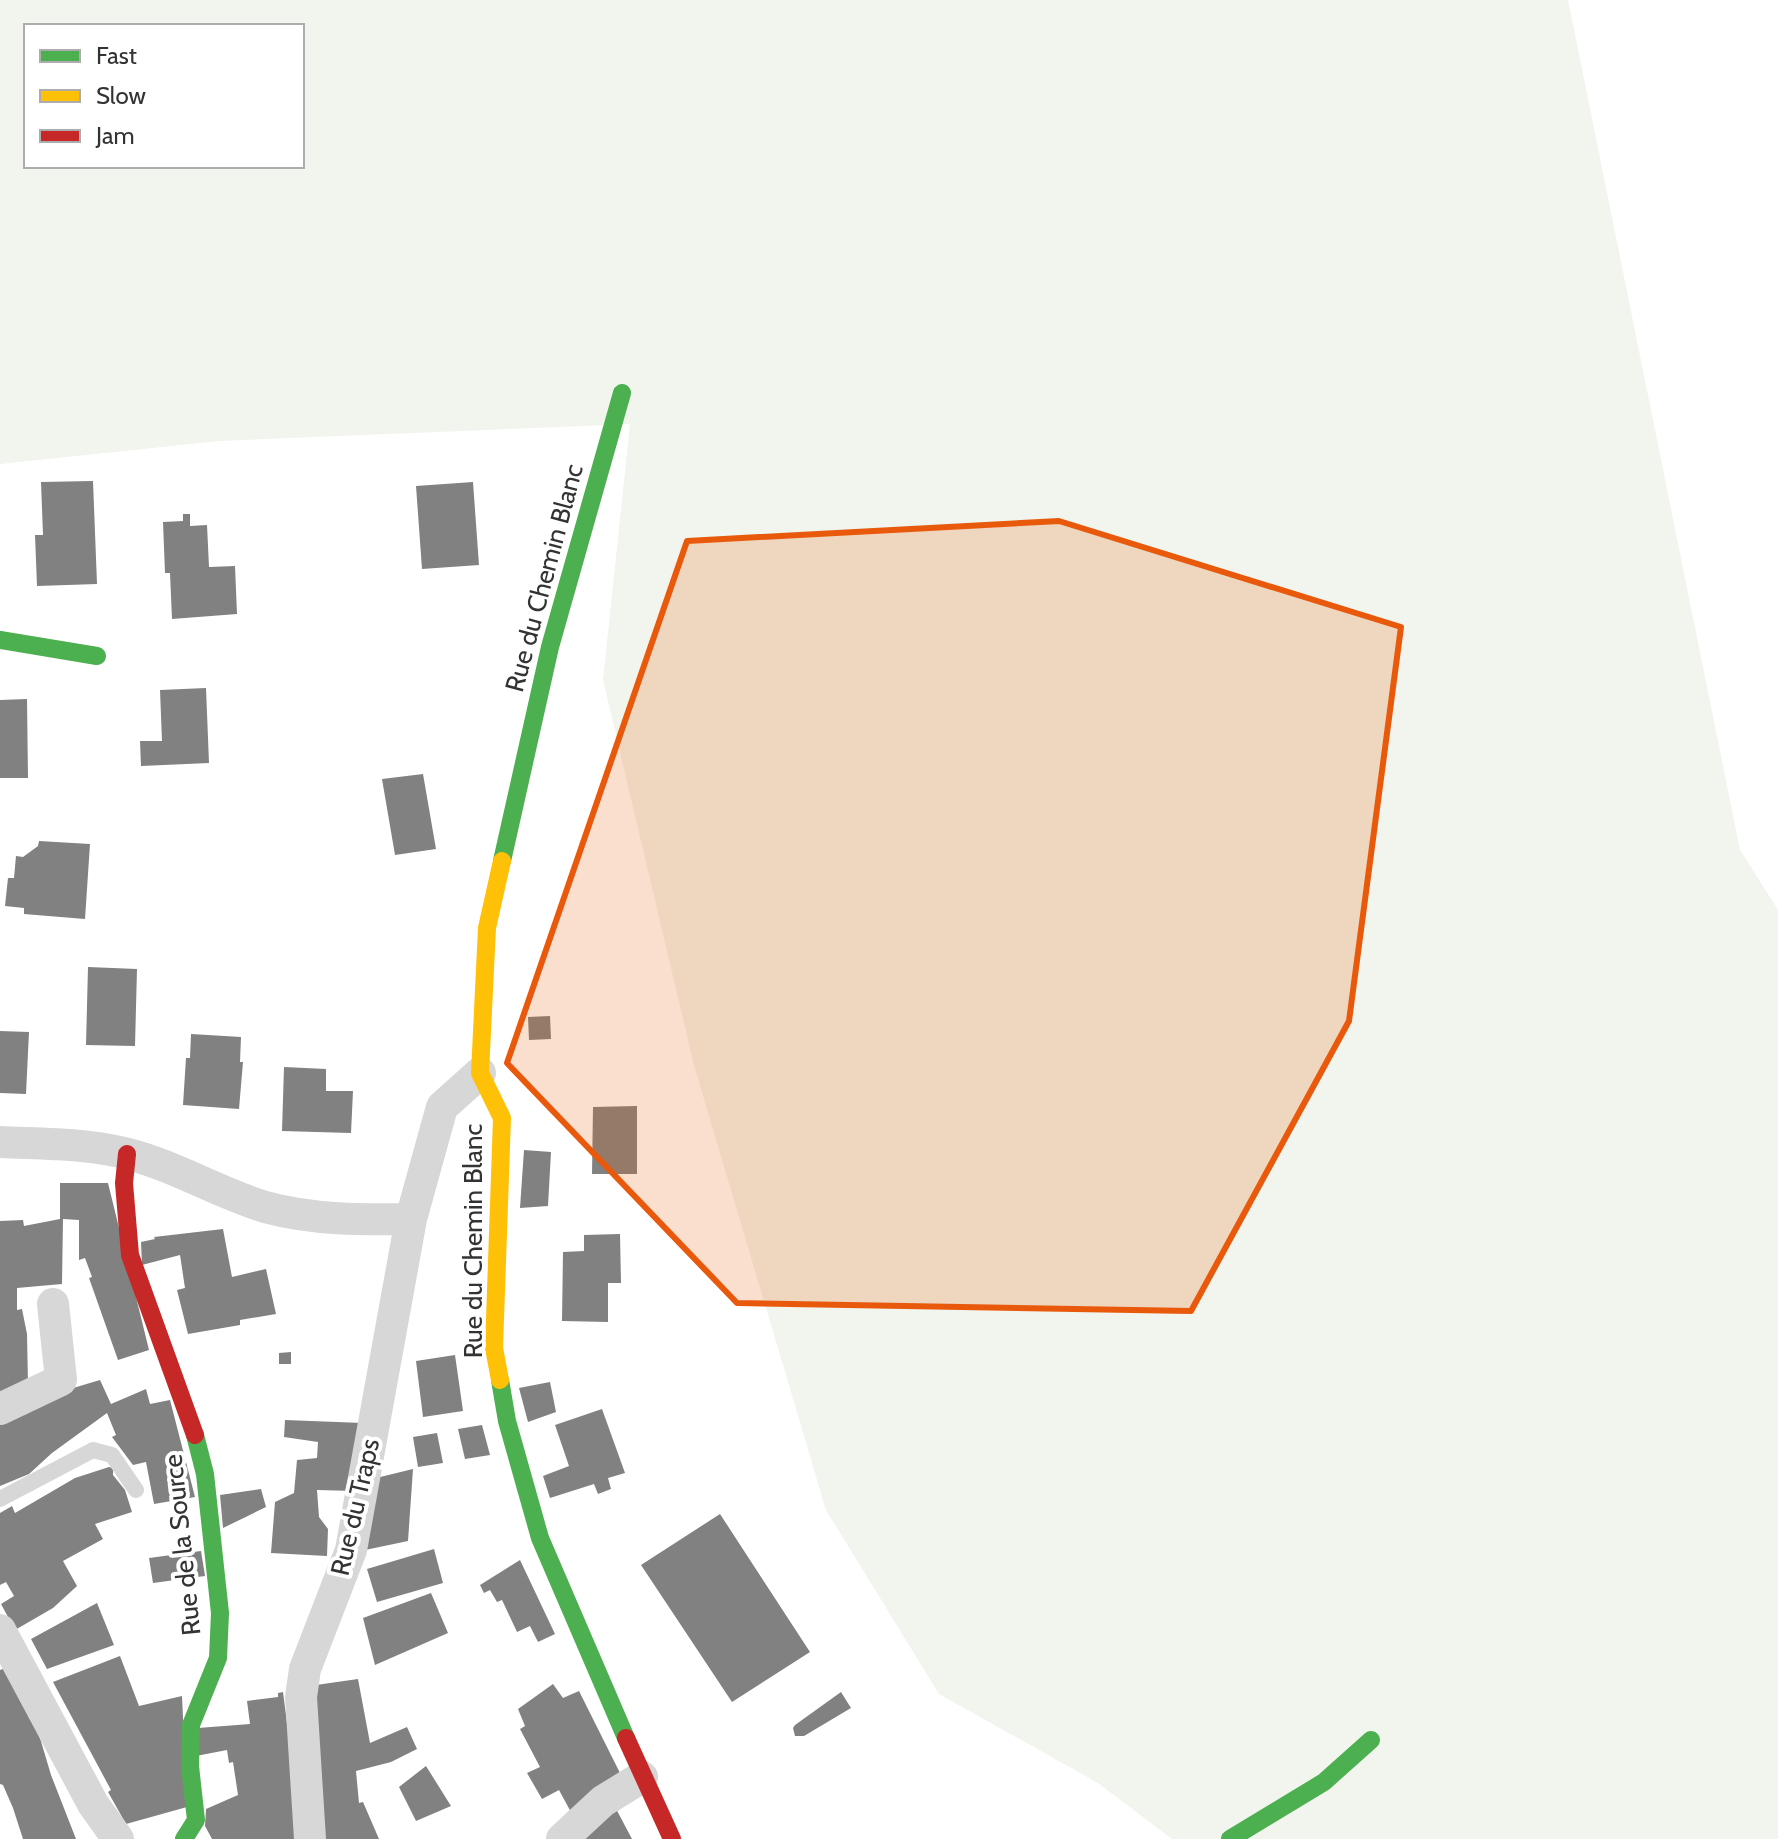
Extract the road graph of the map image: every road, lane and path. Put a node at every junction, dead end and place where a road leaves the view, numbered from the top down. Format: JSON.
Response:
{"nodes":[{"id":1,"x":622,"y":393,"type":"dead end"},
{"id":2,"x":0,"y":640,"type":"edge"},
{"id":3,"x":97,"y":656,"type":"dead end"},
{"id":4,"x":480,"y":1073,"type":"junction"},
{"id":5,"x":0,"y":1142,"type":"edge"},
{"id":6,"x":127,"y":1154,"type":"junction"},
{"id":7,"x":411,"y":1219,"type":"junction"},
{"id":8,"x":53,"y":1304,"type":"dead end"},
{"id":9,"x":0,"y":1409,"type":"edge"},
{"id":10,"x":136,"y":1490,"type":"dead end"},
{"id":11,"x":0,"y":1499,"type":"edge"},
{"id":12,"x":4,"y":1643,"type":"edge"},
{"id":13,"x":1371,"y":1740,"type":"dead end"},
{"id":14,"x":642,"y":1777,"type":"junction"},
{"id":15,"x":118,"y":1839,"type":"edge"},
{"id":16,"x":184,"y":1839,"type":"edge"},
{"id":17,"x":310,"y":1839,"type":"edge"},
{"id":18,"x":562,"y":1839,"type":"edge"},
{"id":19,"x":672,"y":1839,"type":"edge"},
{"id":20,"x":1230,"y":1839,"type":"edge"}],
"edges":[{"from":1,"to":4,"type":"street","name":"Rue du Chemin Blanc"},
{"from":2,"to":3,"type":"street"},
{"from":4,"to":7,"type":"street","name":"Rue du Traps"},
{"from":4,"to":14,"type":"street","name":"Rue du Chemin Blanc"},
{"from":5,"to":6,"type":"street"},
{"from":6,"to":7,"type":"street"},
{"from":6,"to":16,"type":"street","name":"Rue de la Source"},
{"from":7,"to":17,"type":"street","name":"Rue du Traps"},
{"from":8,"to":9,"type":"street"},
{"from":10,"to":11,"type":"lane"},
{"from":12,"to":15,"type":"street"},
{"from":13,"to":20,"type":"street"},
{"from":14,"to":18,"type":"street"},
{"from":14,"to":19,"type":"street","name":"Rue du Chemin Blanc"}]}
